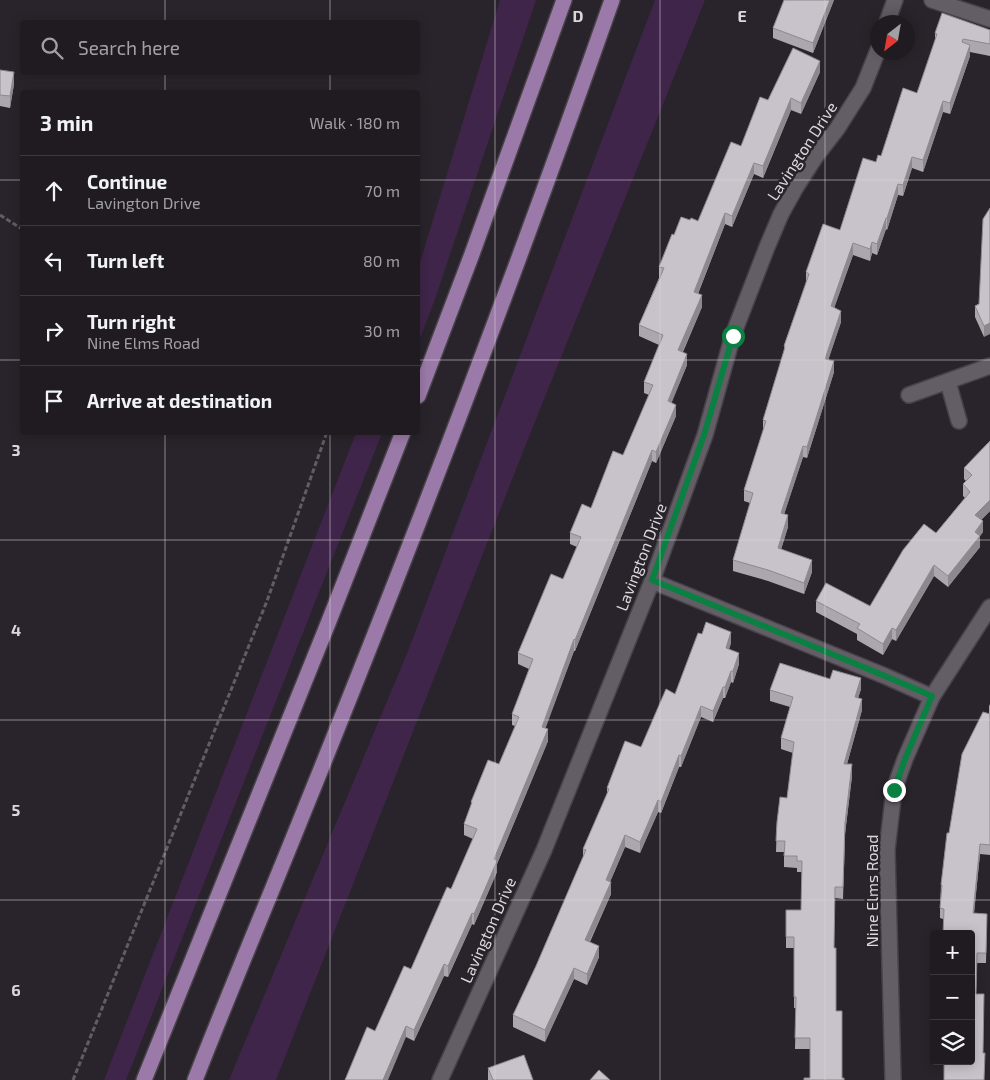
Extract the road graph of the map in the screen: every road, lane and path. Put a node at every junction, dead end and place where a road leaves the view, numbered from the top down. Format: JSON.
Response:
{"nodes":[{"id":1,"x":564,"y":0,"type":"edge"},
{"id":2,"x":612,"y":0,"type":"edge"},
{"id":3,"x":895,"y":0,"type":"edge"},
{"id":4,"x":932,"y":0,"type":"edge"},
{"id":5,"x":890,"y":15,"type":"edge"},
{"id":6,"x":990,"y":19,"type":"edge"},
{"id":7,"x":874,"y":60,"type":"edge"},
{"id":8,"x":0,"y":215,"type":"edge"},
{"id":9,"x":20,"y":228,"type":"edge"},
{"id":10,"x":990,"y":366,"type":"edge"},
{"id":11,"x":948,"y":382,"type":"junction"},
{"id":12,"x":420,"y":391,"type":"edge"},
{"id":13,"x":909,"y":395,"type":"dead end"},
{"id":14,"x":959,"y":421,"type":"dead end"},
{"id":15,"x":326,"y":435,"type":"edge"},
{"id":16,"x":402,"y":435,"type":"edge"},
{"id":17,"x":652,"y":580,"type":"junction"},
{"id":18,"x":990,"y":607,"type":"edge"},
{"id":19,"x":932,"y":696,"type":"junction"},
{"id":20,"x":73,"y":1080,"type":"edge"},
{"id":21,"x":144,"y":1080,"type":"edge"},
{"id":22,"x":195,"y":1080,"type":"edge"},
{"id":23,"x":440,"y":1080,"type":"edge"},
{"id":24,"x":893,"y":1080,"type":"edge"}],
"edges":[{"from":1,"to":12,"type":"highway"},
{"from":2,"to":22,"type":"highway"},
{"from":3,"to":5,"type":"street"},
{"from":4,"to":6,"type":"street"},
{"from":7,"to":17,"type":"street","name":"Lavington Drive"},
{"from":8,"to":9,"type":"path"},
{"from":10,"to":11,"type":"street"},
{"from":11,"to":13,"type":"street"},
{"from":11,"to":14,"type":"street"},
{"from":15,"to":20,"type":"path"},
{"from":16,"to":21,"type":"highway"},
{"from":17,"to":19,"type":"street"},
{"from":17,"to":23,"type":"street","name":"Lavington Drive"},
{"from":18,"to":19,"type":"street","name":"Nine Elms Road"},
{"from":19,"to":24,"type":"street","name":"Nine Elms Road"}]}
